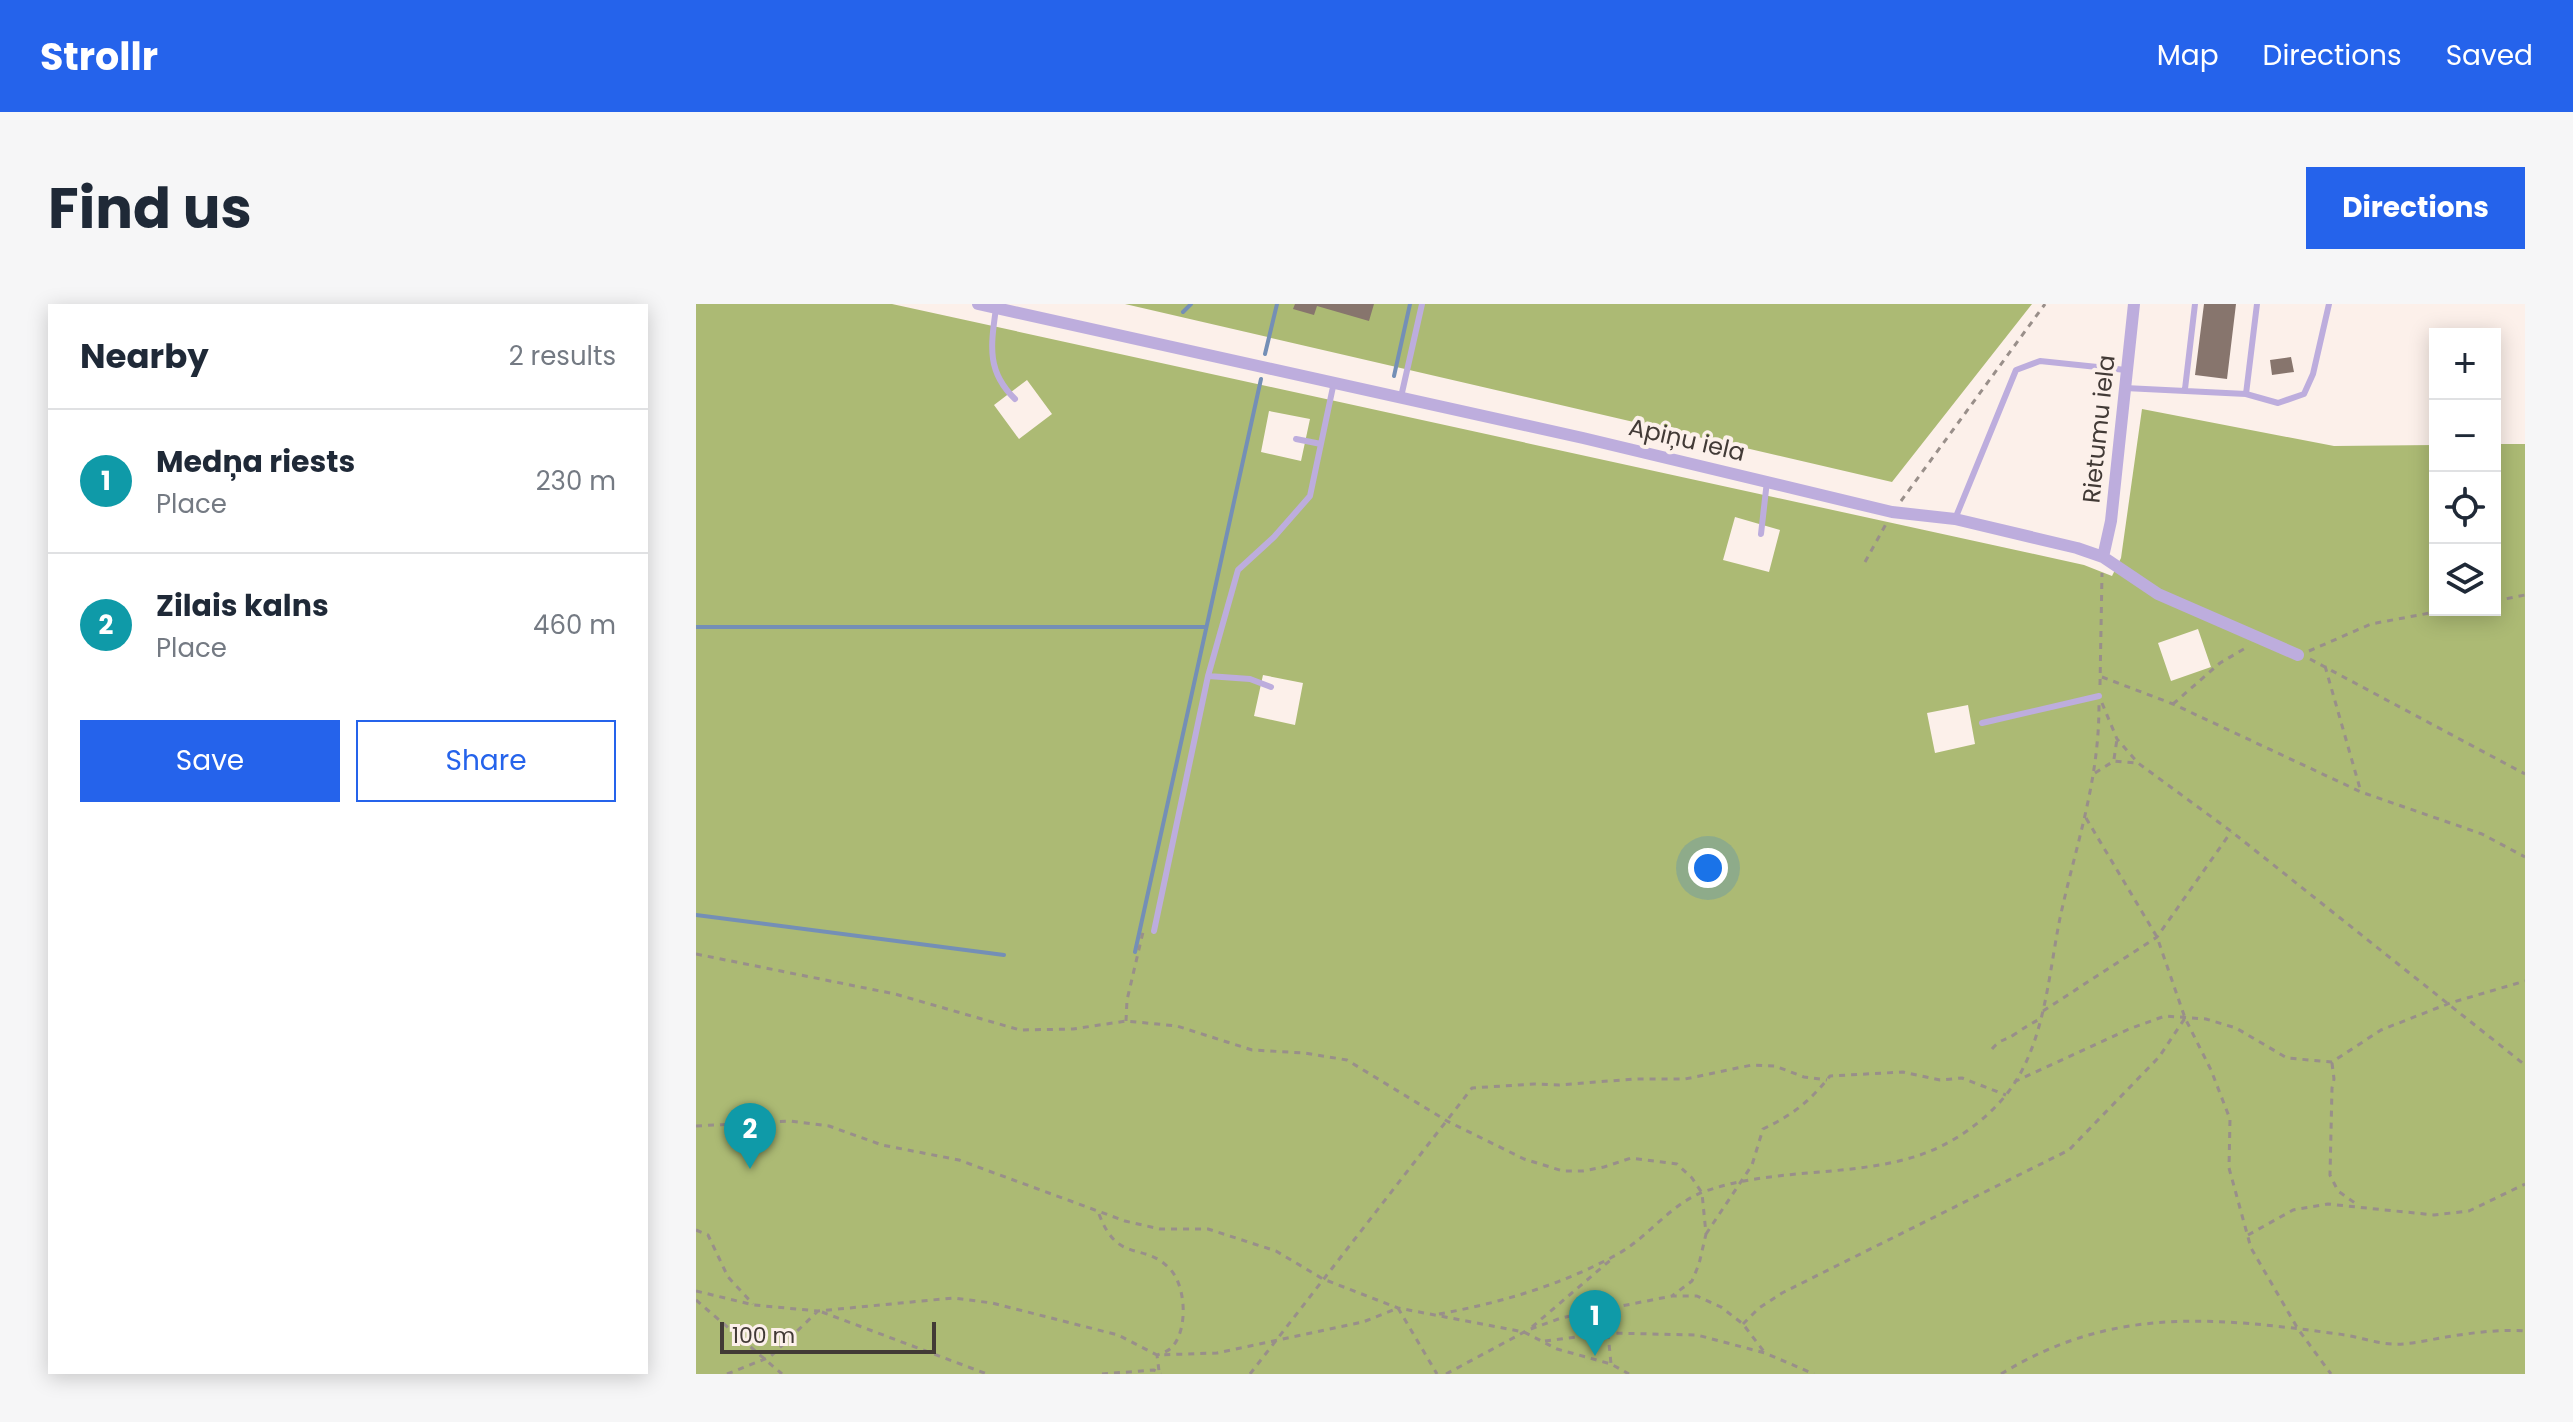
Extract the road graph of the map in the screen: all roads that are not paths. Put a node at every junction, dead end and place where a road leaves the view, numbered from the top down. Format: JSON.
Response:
{"nodes":[{"id":1,"x":978,"y":304,"type":"edge"},
{"id":2,"x":1422,"y":304,"type":"edge"},
{"id":3,"x":2134,"y":304,"type":"edge"},
{"id":4,"x":2195,"y":304,"type":"edge"},
{"id":5,"x":2257,"y":304,"type":"edge"},
{"id":6,"x":2329,"y":304,"type":"edge"},
{"id":7,"x":996,"y":308,"type":"junction"},
{"id":8,"x":2126,"y":370,"type":"junction"},
{"id":9,"x":1334,"y":382,"type":"junction"},
{"id":10,"x":2125,"y":388,"type":"junction"},
{"id":11,"x":2185,"y":389,"type":"junction"},
{"id":12,"x":2246,"y":394,"type":"junction"},
{"id":13,"x":1401,"y":397,"type":"junction"},
{"id":14,"x":1015,"y":399,"type":"dead end"},
{"id":15,"x":1296,"y":439,"type":"dead end"},
{"id":16,"x":1321,"y":444,"type":"junction"},
{"id":17,"x":1767,"y":481,"type":"junction"},
{"id":18,"x":1955,"y":519,"type":"junction"},
{"id":19,"x":1761,"y":534,"type":"dead end"},
{"id":20,"x":2103,"y":557,"type":"junction"},
{"id":21,"x":2298,"y":655,"type":"road end"},
{"id":22,"x":1208,"y":676,"type":"junction"},
{"id":23,"x":1271,"y":687,"type":"dead end"},
{"id":24,"x":2099,"y":696,"type":"road end"},
{"id":25,"x":1982,"y":723,"type":"dead end"},
{"id":26,"x":1154,"y":931,"type":"dead end"}],
"edges":[{"from":1,"to":7,"type":"street","name":"Apiņu iela"},
{"from":2,"to":13,"type":"lane"},
{"from":3,"to":8,"type":"street","name":"Rietumu iela"},
{"from":4,"to":11,"type":"lane"},
{"from":5,"to":12,"type":"lane"},
{"from":6,"to":12,"type":"lane"},
{"from":7,"to":9,"type":"street","name":"Apiņu iela"},
{"from":7,"to":14,"type":"lane"},
{"from":8,"to":10,"type":"street","name":"Rietumu iela"},
{"from":8,"to":18,"type":"lane"},
{"from":9,"to":13,"type":"street","name":"Apiņu iela"},
{"from":9,"to":16,"type":"lane"},
{"from":10,"to":11,"type":"lane"},
{"from":10,"to":20,"type":"street","name":"Rietumu iela"},
{"from":11,"to":12,"type":"lane"},
{"from":13,"to":17,"type":"street","name":"Apiņu iela"},
{"from":15,"to":16,"type":"lane"},
{"from":16,"to":22,"type":"lane"},
{"from":17,"to":18,"type":"street","name":"Apiņu iela"},
{"from":17,"to":19,"type":"lane"},
{"from":18,"to":20,"type":"street","name":"Apiņu iela"},
{"from":20,"to":21,"type":"street","name":"Apiņu iela"},
{"from":22,"to":23,"type":"lane"},
{"from":22,"to":26,"type":"lane"},
{"from":24,"to":25,"type":"lane"}]}
